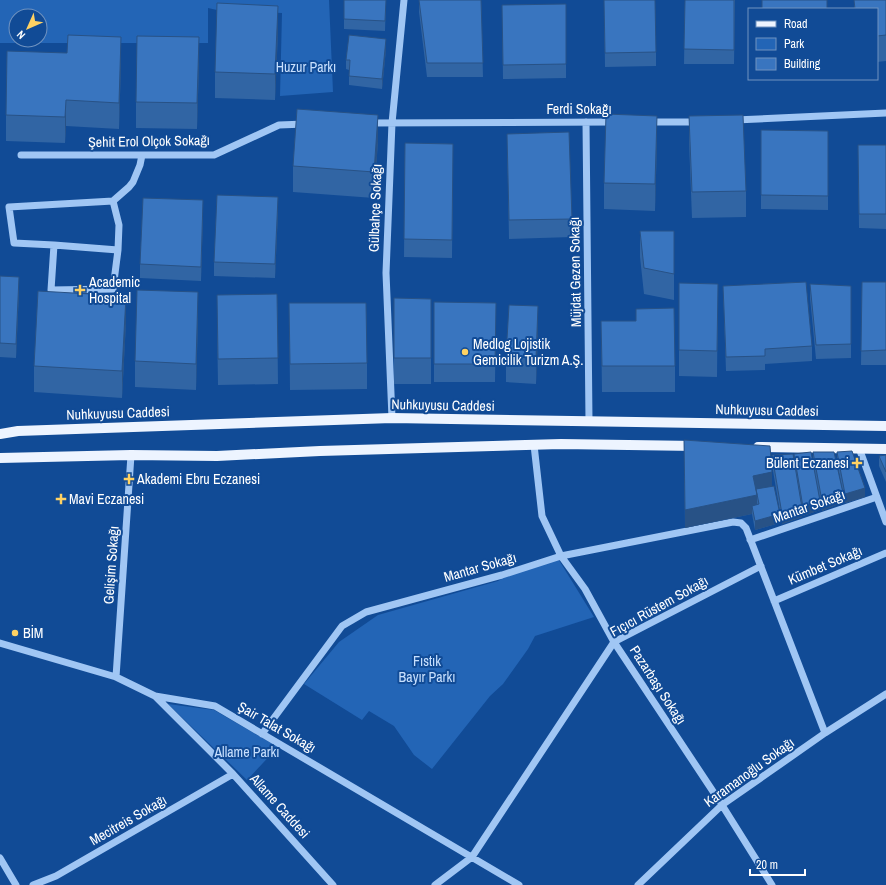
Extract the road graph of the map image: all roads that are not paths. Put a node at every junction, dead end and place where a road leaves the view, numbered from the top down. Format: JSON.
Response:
{"nodes":[{"id":1,"x":404,"y":0,"type":"edge"},
{"id":2,"x":886,"y":113,"type":"edge"},
{"id":3,"x":725,"y":121,"type":"edge"},
{"id":4,"x":586,"y":122,"type":"junction"},
{"id":5,"x":625,"y":122,"type":"edge"},
{"id":6,"x":640,"y":122,"type":"edge"},
{"id":7,"x":710,"y":122,"type":"edge"},
{"id":8,"x":362,"y":123,"type":"edge"},
{"id":9,"x":392,"y":123,"type":"junction"},
{"id":10,"x":309,"y":124,"type":"edge"},
{"id":11,"x":21,"y":155,"type":"dead end"},
{"id":12,"x":142,"y":155,"type":"junction"},
{"id":13,"x":113,"y":201,"type":"junction"},
{"id":14,"x":54,"y":245,"type":"junction"},
{"id":15,"x":118,"y":250,"type":"junction"},
{"id":16,"x":392,"y":418,"type":"junction"},
{"id":17,"x":589,"y":421,"type":"junction"},
{"id":18,"x":886,"y":426,"type":"edge"},
{"id":19,"x":0,"y":434,"type":"edge"},
{"id":20,"x":534,"y":445,"type":"junction"},
{"id":21,"x":702,"y":446,"type":"edge"},
{"id":22,"x":749,"y":447,"type":"edge"},
{"id":23,"x":859,"y":448,"type":"junction"},
{"id":24,"x":886,"y":449,"type":"edge"},
{"id":25,"x":131,"y":455,"type":"junction"},
{"id":26,"x":0,"y":458,"type":"edge"},
{"id":27,"x":876,"y":497,"type":"junction"},
{"id":28,"x":886,"y":522,"type":"edge"},
{"id":29,"x":750,"y":540,"type":"junction"},
{"id":30,"x":886,"y":553,"type":"edge"},
{"id":31,"x":561,"y":556,"type":"junction"},
{"id":32,"x":761,"y":566,"type":"junction"},
{"id":33,"x":774,"y":601,"type":"junction"},
{"id":34,"x":614,"y":642,"type":"junction"},
{"id":35,"x":0,"y":643,"type":"edge"},
{"id":36,"x":116,"y":677,"type":"junction"},
{"id":37,"x":886,"y":694,"type":"edge"},
{"id":38,"x":154,"y":696,"type":"junction"},
{"id":39,"x":825,"y":733,"type":"junction"},
{"id":40,"x":262,"y":734,"type":"junction"},
{"id":41,"x":233,"y":774,"type":"junction"},
{"id":42,"x":722,"y":805,"type":"junction"},
{"id":43,"x":472,"y":857,"type":"junction"},
{"id":44,"x":0,"y":858,"type":"edge"},
{"id":45,"x":16,"y":885,"type":"edge"},
{"id":46,"x":33,"y":885,"type":"edge"},
{"id":47,"x":333,"y":885,"type":"edge"},
{"id":48,"x":435,"y":885,"type":"edge"},
{"id":49,"x":519,"y":885,"type":"edge"},
{"id":50,"x":638,"y":885,"type":"edge"},
{"id":51,"x":772,"y":885,"type":"edge"}],
"edges":[{"from":1,"to":9,"type":"street","name":"Gülbahçe Sokağı"},
{"from":2,"to":3,"type":"street"},
{"from":4,"to":5,"type":"street","name":"Ferdi Sokağı"},
{"from":4,"to":9,"type":"street","name":"Ferdi Sokağı"},
{"from":4,"to":17,"type":"street","name":"Müjdat Gezen Sokağı"},
{"from":6,"to":7,"type":"street"},
{"from":8,"to":9,"type":"street"},
{"from":9,"to":16,"type":"street","name":"Gülbahçe Sokağı"},
{"from":10,"to":12,"type":"street","name":"Şehit Erol Olçok Sokağı"},
{"from":11,"to":12,"type":"street","name":"Şehit Erol Olçok Sokağı"},
{"from":12,"to":13,"type":"street"},
{"from":13,"to":14,"type":"street"},
{"from":13,"to":15,"type":"street"},
{"from":14,"to":15,"type":"street"},
{"from":14,"to":15,"type":"street"},
{"from":16,"to":17,"type":"main road","name":"Nuhkuyusu Caddesi"},
{"from":16,"to":19,"type":"main road","name":"Nuhkuyusu Caddesi"},
{"from":17,"to":18,"type":"main road","name":"Nuhkuyusu Caddesi"},
{"from":20,"to":21,"type":"main road"},
{"from":20,"to":25,"type":"main road"},
{"from":20,"to":31,"type":"street","name":"Pazarbaşı Sokağı"},
{"from":22,"to":23,"type":"main road"},
{"from":23,"to":24,"type":"main road"},
{"from":23,"to":27,"type":"street"},
{"from":25,"to":26,"type":"main road"},
{"from":25,"to":36,"type":"street","name":"Gelişim Sokağı"},
{"from":27,"to":28,"type":"street"},
{"from":27,"to":29,"type":"street","name":"Mantar Sokağı"},
{"from":29,"to":31,"type":"street","name":"Mantar Sokağı"},
{"from":29,"to":32,"type":"street","name":"Mantar Sokağı"},
{"from":30,"to":33,"type":"street","name":"Kümbet Sokağı"},
{"from":31,"to":34,"type":"street","name":"Pazarbaşı Sokağı"},
{"from":31,"to":40,"type":"street","name":"Mantar Sokağı"},
{"from":32,"to":33,"type":"street"},
{"from":32,"to":34,"type":"street","name":"Fıçıcı Rüstem Sokağı"},
{"from":33,"to":39,"type":"street"},
{"from":34,"to":42,"type":"street","name":"Pazarbaşı Sokağı"},
{"from":34,"to":43,"type":"street","name":"Fıçıcı Rüstem Sokağı"},
{"from":35,"to":36,"type":"street","name":"Şair Talat Sokağı"},
{"from":36,"to":38,"type":"street","name":"Şair Talat Sokağı"},
{"from":37,"to":39,"type":"street","name":"Karamanoğlu Sokağı"},
{"from":38,"to":40,"type":"street","name":"Şair Talat Sokağı"},
{"from":38,"to":41,"type":"street","name":"Allame Caddesi"},
{"from":39,"to":42,"type":"street","name":"Karamanoğlu Sokağı"},
{"from":40,"to":43,"type":"street","name":"Şair Talat Sokağı"},
{"from":41,"to":46,"type":"street","name":"Mecitreis Sokağı"},
{"from":41,"to":47,"type":"street","name":"Allame Caddesi"},
{"from":42,"to":50,"type":"street","name":"Karamanoğlu Sokağı"},
{"from":42,"to":51,"type":"street","name":"Pazarbaşı Sokağı"},
{"from":43,"to":48,"type":"street","name":"Fıçıcı Rüstem Sokağı"},
{"from":43,"to":49,"type":"street","name":"Şair Talat Sokağı"},
{"from":44,"to":45,"type":"street"}]}
